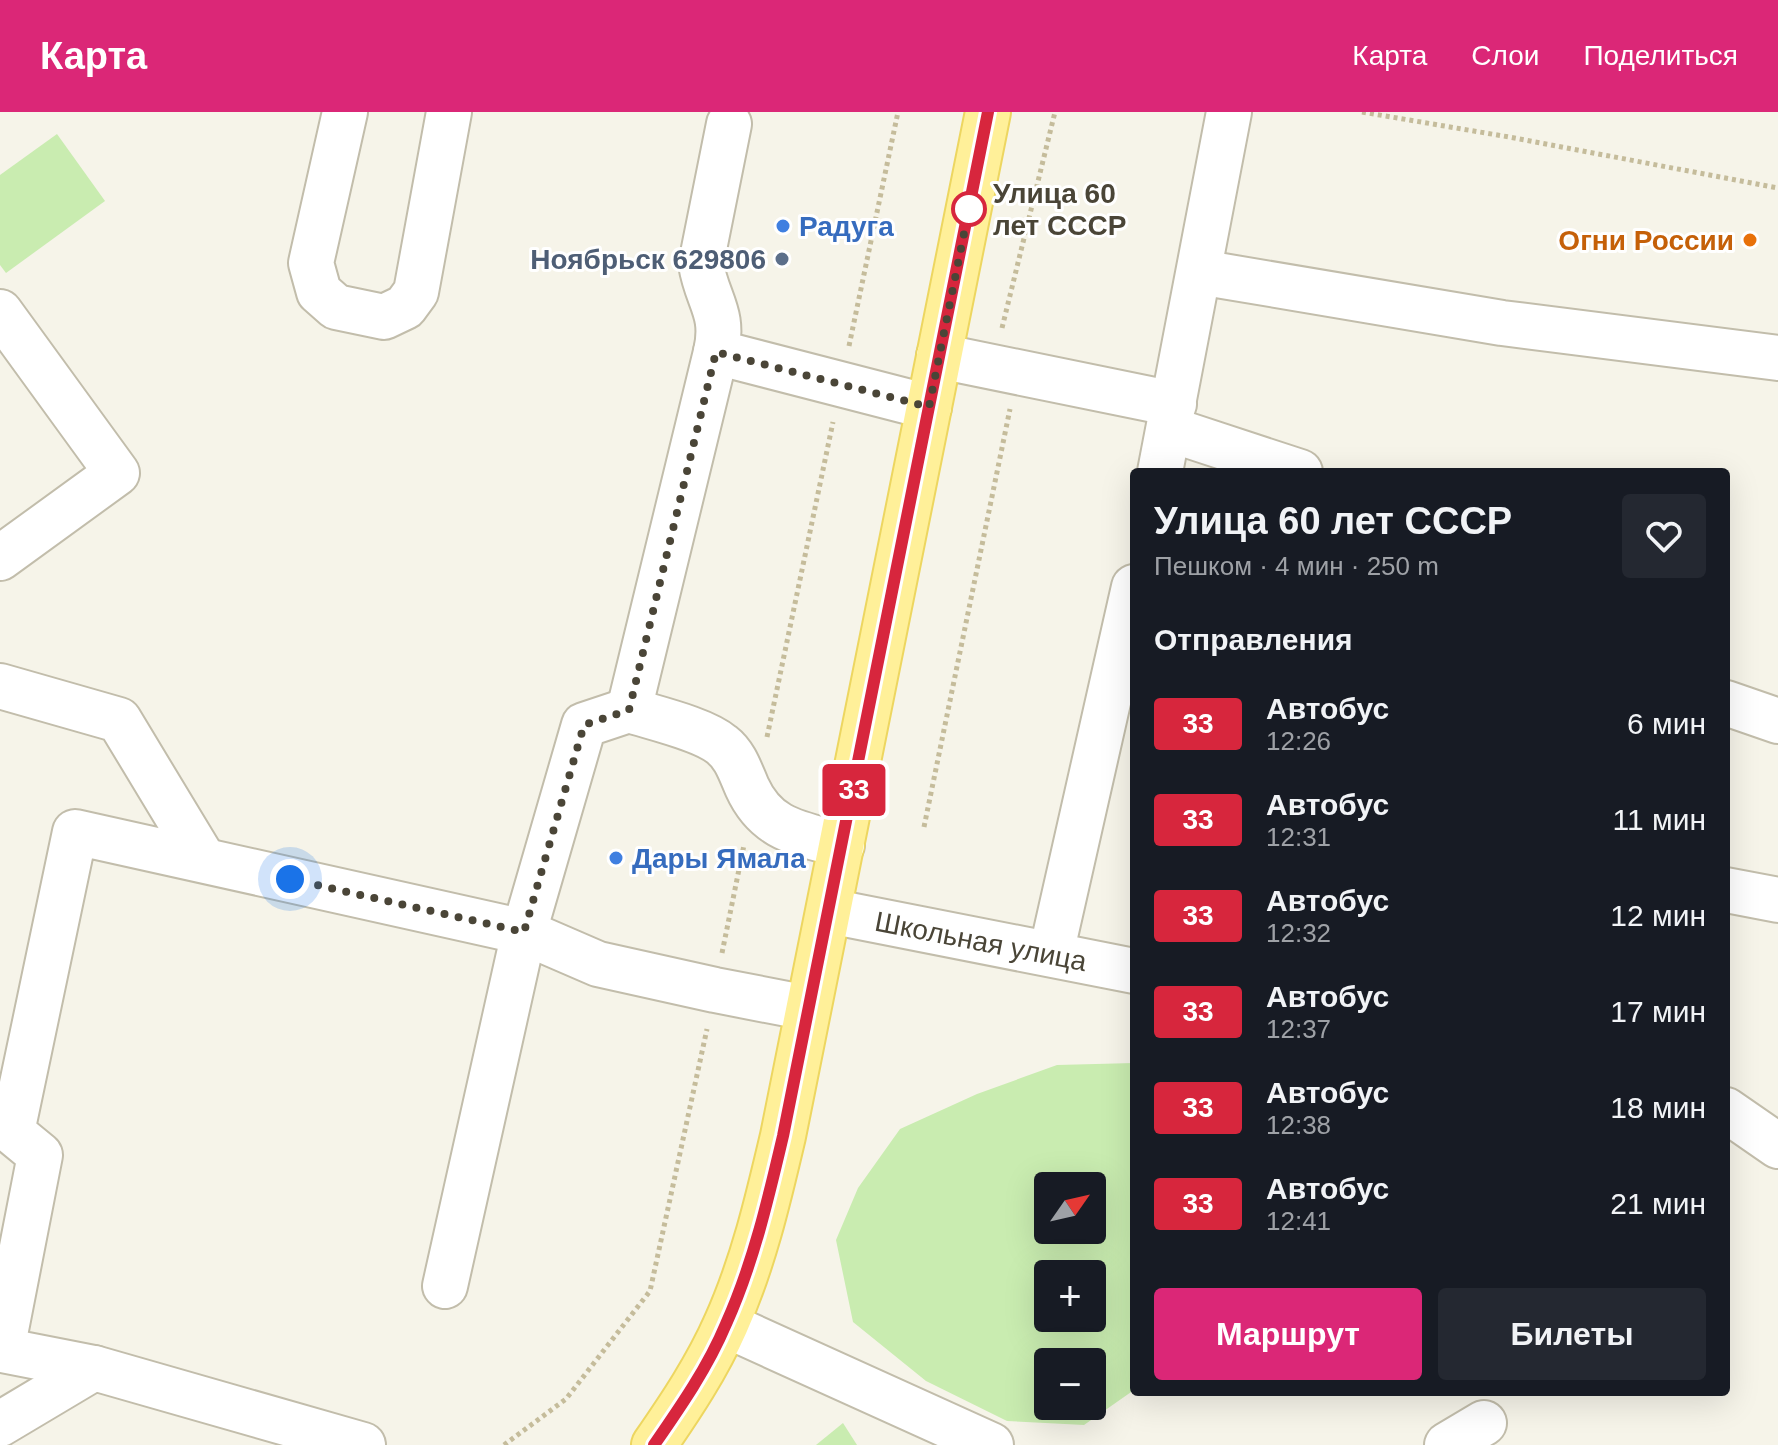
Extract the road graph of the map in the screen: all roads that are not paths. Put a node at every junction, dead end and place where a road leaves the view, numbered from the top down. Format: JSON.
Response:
{"nodes":[{"id":1,"x":345,"y":112,"type":"edge"},
{"id":2,"x":449,"y":112,"type":"edge"},
{"id":3,"x":988,"y":112,"type":"edge"},
{"id":4,"x":1229,"y":112,"type":"edge"},
{"id":5,"x":729,"y":124,"type":"dead end"},
{"id":6,"x":1199,"y":272,"type":"junction"},
{"id":7,"x":0,"y":312,"type":"edge"},
{"id":8,"x":716,"y":352,"type":"junction"},
{"id":9,"x":939,"y":356,"type":"junction"},
{"id":10,"x":1778,"y":358,"type":"edge"},
{"id":11,"x":929,"y":407,"type":"junction"},
{"id":12,"x":1172,"y":416,"type":"junction"},
{"id":13,"x":1161,"y":468,"type":"edge"},
{"id":14,"x":1291,"y":468,"type":"edge"},
{"id":15,"x":0,"y":558,"type":"edge"},
{"id":16,"x":1130,"y":605,"type":"edge"},
{"id":17,"x":0,"y":686,"type":"edge"},
{"id":18,"x":1730,"y":704,"type":"edge"},
{"id":19,"x":629,"y":710,"type":"junction"},
{"id":20,"x":1778,"y":721,"type":"edge"},
{"id":21,"x":842,"y":845,"type":"junction"},
{"id":22,"x":203,"y":859,"type":"junction"},
{"id":23,"x":1730,"y":891,"type":"edge"},
{"id":24,"x":1778,"y":900,"type":"edge"},
{"id":25,"x":829,"y":911,"type":"junction"},
{"id":26,"x":524,"y":932,"type":"junction"},
{"id":27,"x":1051,"y":954,"type":"junction"},
{"id":28,"x":1130,"y":970,"type":"edge"},
{"id":29,"x":808,"y":1008,"type":"junction"},
{"id":30,"x":1730,"y":1113,"type":"edge"},
{"id":31,"x":1778,"y":1146,"type":"edge"},
{"id":32,"x":445,"y":1286,"type":"dead end"},
{"id":33,"x":726,"y":1325,"type":"junction"},
{"id":34,"x":94,"y":1368,"type":"junction"},
{"id":35,"x":1484,"y":1423,"type":"dead end"},
{"id":36,"x":0,"y":1424,"type":"edge"},
{"id":37,"x":363,"y":1445,"type":"edge"},
{"id":38,"x":654,"y":1445,"type":"edge"},
{"id":39,"x":991,"y":1445,"type":"edge"},
{"id":40,"x":1447,"y":1445,"type":"edge"}],
"edges":[{"from":1,"to":2,"type":"street"},
{"from":3,"to":9,"type":"main road"},
{"from":4,"to":6,"type":"street"},
{"from":5,"to":8,"type":"street"},
{"from":6,"to":10,"type":"street"},
{"from":6,"to":12,"type":"street"},
{"from":7,"to":15,"type":"street"},
{"from":8,"to":11,"type":"street"},
{"from":8,"to":19,"type":"street"},
{"from":9,"to":11,"type":"main road"},
{"from":9,"to":12,"type":"street"},
{"from":11,"to":21,"type":"main road"},
{"from":12,"to":13,"type":"street"},
{"from":12,"to":14,"type":"street"},
{"from":16,"to":27,"type":"street"},
{"from":17,"to":22,"type":"street"},
{"from":18,"to":20,"type":"street"},
{"from":19,"to":21,"type":"street"},
{"from":19,"to":26,"type":"street"},
{"from":21,"to":25,"type":"main road"},
{"from":22,"to":26,"type":"street"},
{"from":22,"to":34,"type":"street"},
{"from":23,"to":24,"type":"street"},
{"from":25,"to":27,"type":"street","name":"Школьная улица"},
{"from":25,"to":29,"type":"main road"},
{"from":26,"to":29,"type":"street"},
{"from":26,"to":32,"type":"street"},
{"from":27,"to":28,"type":"street","name":"Школьная улица"},
{"from":29,"to":33,"type":"main road"},
{"from":30,"to":31,"type":"street"},
{"from":33,"to":38,"type":"main road"},
{"from":33,"to":39,"type":"street"},
{"from":34,"to":36,"type":"street"},
{"from":34,"to":37,"type":"street"},
{"from":35,"to":40,"type":"street"}]}
